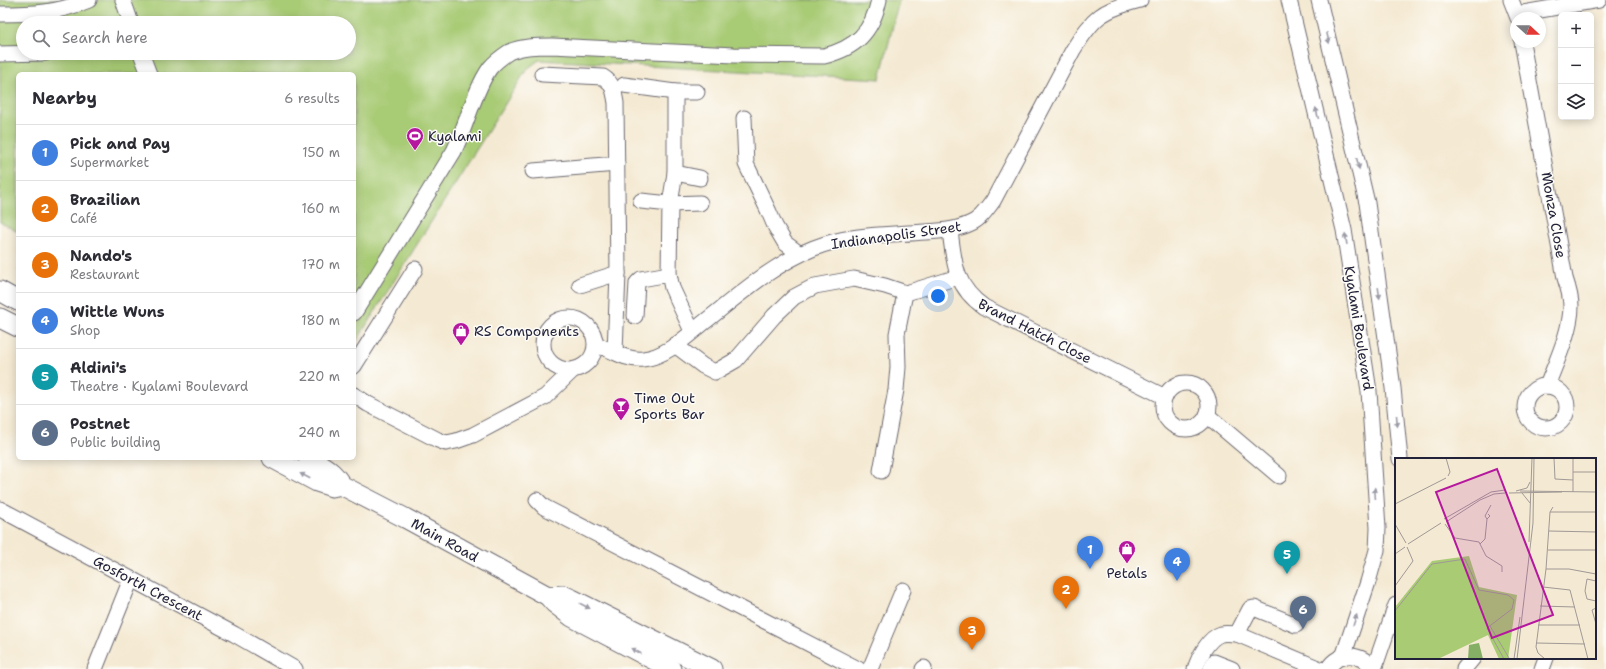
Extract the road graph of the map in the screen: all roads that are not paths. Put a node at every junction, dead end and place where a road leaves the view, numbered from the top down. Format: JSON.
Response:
{"nodes":[{"id":1,"x":89,"y":0,"type":"edge"},
{"id":2,"x":123,"y":0,"type":"edge"},
{"id":3,"x":879,"y":0,"type":"edge"},
{"id":4,"x":1140,"y":0,"type":"edge"},
{"id":5,"x":1290,"y":0,"type":"edge"},
{"id":6,"x":1319,"y":0,"type":"edge"},
{"id":7,"x":1511,"y":0,"type":"edge"},
{"id":8,"x":1599,"y":0,"type":"edge"},
{"id":9,"x":68,"y":4,"type":"edge"},
{"id":10,"x":1516,"y":12,"type":"edge"},
{"id":11,"x":1538,"y":12,"type":"edge"},
{"id":12,"x":0,"y":14,"type":"edge"},
{"id":13,"x":129,"y":16,"type":"edge"},
{"id":14,"x":1523,"y":48,"type":"edge"},
{"id":15,"x":0,"y":54,"type":"edge"},
{"id":16,"x":16,"y":54,"type":"edge"},
{"id":17,"x":144,"y":60,"type":"edge"},
{"id":18,"x":148,"y":72,"type":"edge"},
{"id":19,"x":542,"y":74,"type":"dead end"},
{"id":20,"x":624,"y":85,"type":"dead end"},
{"id":21,"x":675,"y":92,"type":"junction"},
{"id":22,"x":697,"y":92,"type":"dead end"},
{"id":23,"x":744,"y":118,"type":"dead end"},
{"id":24,"x":617,"y":164,"type":"junction"},
{"id":25,"x":533,"y":171,"type":"dead end"},
{"id":26,"x":676,"y":173,"type":"junction"},
{"id":27,"x":700,"y":178,"type":"dead end"},
{"id":28,"x":641,"y":201,"type":"dead end"},
{"id":29,"x":700,"y":202,"type":"dead end"},
{"id":30,"x":670,"y":204,"type":"junction"},
{"id":31,"x":950,"y":230,"type":"junction"},
{"id":32,"x":800,"y":254,"type":"junction"},
{"id":33,"x":415,"y":269,"type":"dead end"},
{"id":34,"x":618,"y":273,"type":"junction"},
{"id":35,"x":668,"y":274,"type":"junction"},
{"id":36,"x":958,"y":277,"type":"junction"},
{"id":37,"x":580,"y":285,"type":"dead end"},
{"id":38,"x":0,"y":291,"type":"edge"},
{"id":39,"x":905,"y":293,"type":"junction"},
{"id":40,"x":16,"y":300,"type":"edge"},
{"id":41,"x":356,"y":310,"type":"edge"},
{"id":42,"x":635,"y":316,"type":"dead end"},
{"id":43,"x":0,"y":318,"type":"edge"},
{"id":44,"x":16,"y":326,"type":"edge"},
{"id":45,"x":692,"y":331,"type":"junction"},
{"id":46,"x":595,"y":340,"type":"junction"},
{"id":47,"x":675,"y":345,"type":"junction"},
{"id":48,"x":615,"y":352,"type":"junction"},
{"id":49,"x":356,"y":363,"type":"edge"},
{"id":50,"x":573,"y":370,"type":"junction"},
{"id":51,"x":1547,"y":386,"type":"dead end"},
{"id":52,"x":356,"y":396,"type":"edge"},
{"id":53,"x":1165,"y":397,"type":"junction"},
{"id":54,"x":1207,"y":414,"type":"junction"},
{"id":55,"x":1400,"y":458,"type":"edge"},
{"id":56,"x":276,"y":460,"type":"edge"},
{"id":57,"x":311,"y":460,"type":"edge"},
{"id":58,"x":881,"y":471,"type":"dead end"},
{"id":59,"x":1279,"y":476,"type":"dead end"},
{"id":60,"x":341,"y":485,"type":"junction"},
{"id":61,"x":537,"y":500,"type":"dead end"},
{"id":62,"x":0,"y":509,"type":"edge"},
{"id":63,"x":132,"y":579,"type":"junction"},
{"id":64,"x":903,"y":590,"type":"dead end"},
{"id":65,"x":548,"y":596,"type":"junction"},
{"id":66,"x":1395,"y":608,"type":"edge"},
{"id":67,"x":1296,"y":625,"type":"dead end"},
{"id":68,"x":1237,"y":634,"type":"junction"},
{"id":69,"x":1206,"y":649,"type":"junction"},
{"id":70,"x":1343,"y":657,"type":"junction"},
{"id":71,"x":1472,"y":659,"type":"edge"},
{"id":72,"x":1546,"y":659,"type":"edge"},
{"id":73,"x":1212,"y":666,"type":"edge"},
{"id":74,"x":95,"y":669,"type":"edge"},
{"id":75,"x":295,"y":669,"type":"edge"},
{"id":76,"x":671,"y":669,"type":"edge"},
{"id":77,"x":712,"y":669,"type":"edge"},
{"id":78,"x":858,"y":669,"type":"edge"},
{"id":79,"x":870,"y":669,"type":"edge"},
{"id":80,"x":1195,"y":669,"type":"edge"},
{"id":81,"x":1232,"y":669,"type":"edge"},
{"id":82,"x":1320,"y":669,"type":"edge"},
{"id":83,"x":1328,"y":669,"type":"edge"},
{"id":84,"x":1373,"y":669,"type":"edge"},
{"id":85,"x":1464,"y":669,"type":"edge"},
{"id":86,"x":1542,"y":669,"type":"edge"}],
"edges":[{"from":1,"to":9,"type":"street"},
{"from":2,"to":13,"type":"street"},
{"from":3,"to":41,"type":"street"},
{"from":4,"to":31,"type":"street","name":"Indianapolis Street"},
{"from":70,"to":5,"type":"street","name":"Kyalami Boulevard","one_way":true},
{"from":6,"to":55,"type":"street","name":"Kyalami Boulevard","one_way":true},
{"from":7,"to":10,"type":"street"},
{"from":8,"to":11,"type":"street"},
{"from":9,"to":12,"type":"street"},
{"from":14,"to":51,"type":"street","name":"Monza Close"},
{"from":15,"to":16,"type":"street"},
{"from":17,"to":18,"type":"street"},
{"from":19,"to":24,"type":"street"},
{"from":20,"to":21,"type":"street"},
{"from":21,"to":22,"type":"street"},
{"from":21,"to":26,"type":"street"},
{"from":23,"to":32,"type":"street"},
{"from":24,"to":25,"type":"street"},
{"from":24,"to":34,"type":"street"},
{"from":26,"to":27,"type":"street"},
{"from":26,"to":30,"type":"street"},
{"from":28,"to":30,"type":"street"},
{"from":29,"to":30,"type":"street"},
{"from":30,"to":35,"type":"street"},
{"from":31,"to":32,"type":"street","name":"Indianapolis Street"},
{"from":31,"to":36,"type":"street","name":"Brand Hatch Close"},
{"from":32,"to":45,"type":"street","name":"Indianapolis Street"},
{"from":33,"to":49,"type":"street"},
{"from":34,"to":37,"type":"street"},
{"from":34,"to":48,"type":"street"},
{"from":35,"to":42,"type":"street"},
{"from":35,"to":45,"type":"street"},
{"from":36,"to":39,"type":"street"},
{"from":36,"to":53,"type":"street","name":"Brand Hatch Close"},
{"from":38,"to":40,"type":"main road"},
{"from":39,"to":47,"type":"street"},
{"from":39,"to":58,"type":"street"},
{"from":43,"to":44,"type":"main road"},
{"from":45,"to":47,"type":"street","name":"Indianapolis Street"},
{"from":46,"to":48,"type":"street","name":"Indianapolis Street"},
{"from":46,"to":50,"type":"street"},
{"from":46,"to":50,"type":"street"},
{"from":47,"to":48,"type":"street","name":"Indianapolis Street"},
{"from":50,"to":52,"type":"street"},
{"from":53,"to":54,"type":"street"},
{"from":53,"to":54,"type":"street"},
{"from":54,"to":59,"type":"street"},
{"from":60,"to":56,"type":"main road","name":"Main Road","one_way":true},
{"from":57,"to":60,"type":"main road","name":"Main Road"},
{"from":60,"to":65,"type":"main road","name":"Main Road"},
{"from":61,"to":78,"type":"street"},
{"from":62,"to":63,"type":"street","name":"Gosforth Crescent"},
{"from":63,"to":74,"type":"street"},
{"from":63,"to":75,"type":"street","name":"Gosforth Crescent"},
{"from":64,"to":79,"type":"street"},
{"from":76,"to":65,"type":"main road","name":"Main Road","one_way":true},
{"from":65,"to":77,"type":"main road","name":"Main Road","one_way":true},
{"from":66,"to":84,"type":"street"},
{"from":67,"to":68,"type":"street"},
{"from":68,"to":69,"type":"street"},
{"from":68,"to":82,"type":"street"},
{"from":69,"to":73,"type":"street"},
{"from":69,"to":80,"type":"street"},
{"from":70,"to":83,"type":"street"},
{"from":70,"to":84,"type":"street"},
{"from":71,"to":85,"type":"street"},
{"from":72,"to":86,"type":"street"},
{"from":73,"to":81,"type":"street"}]}
